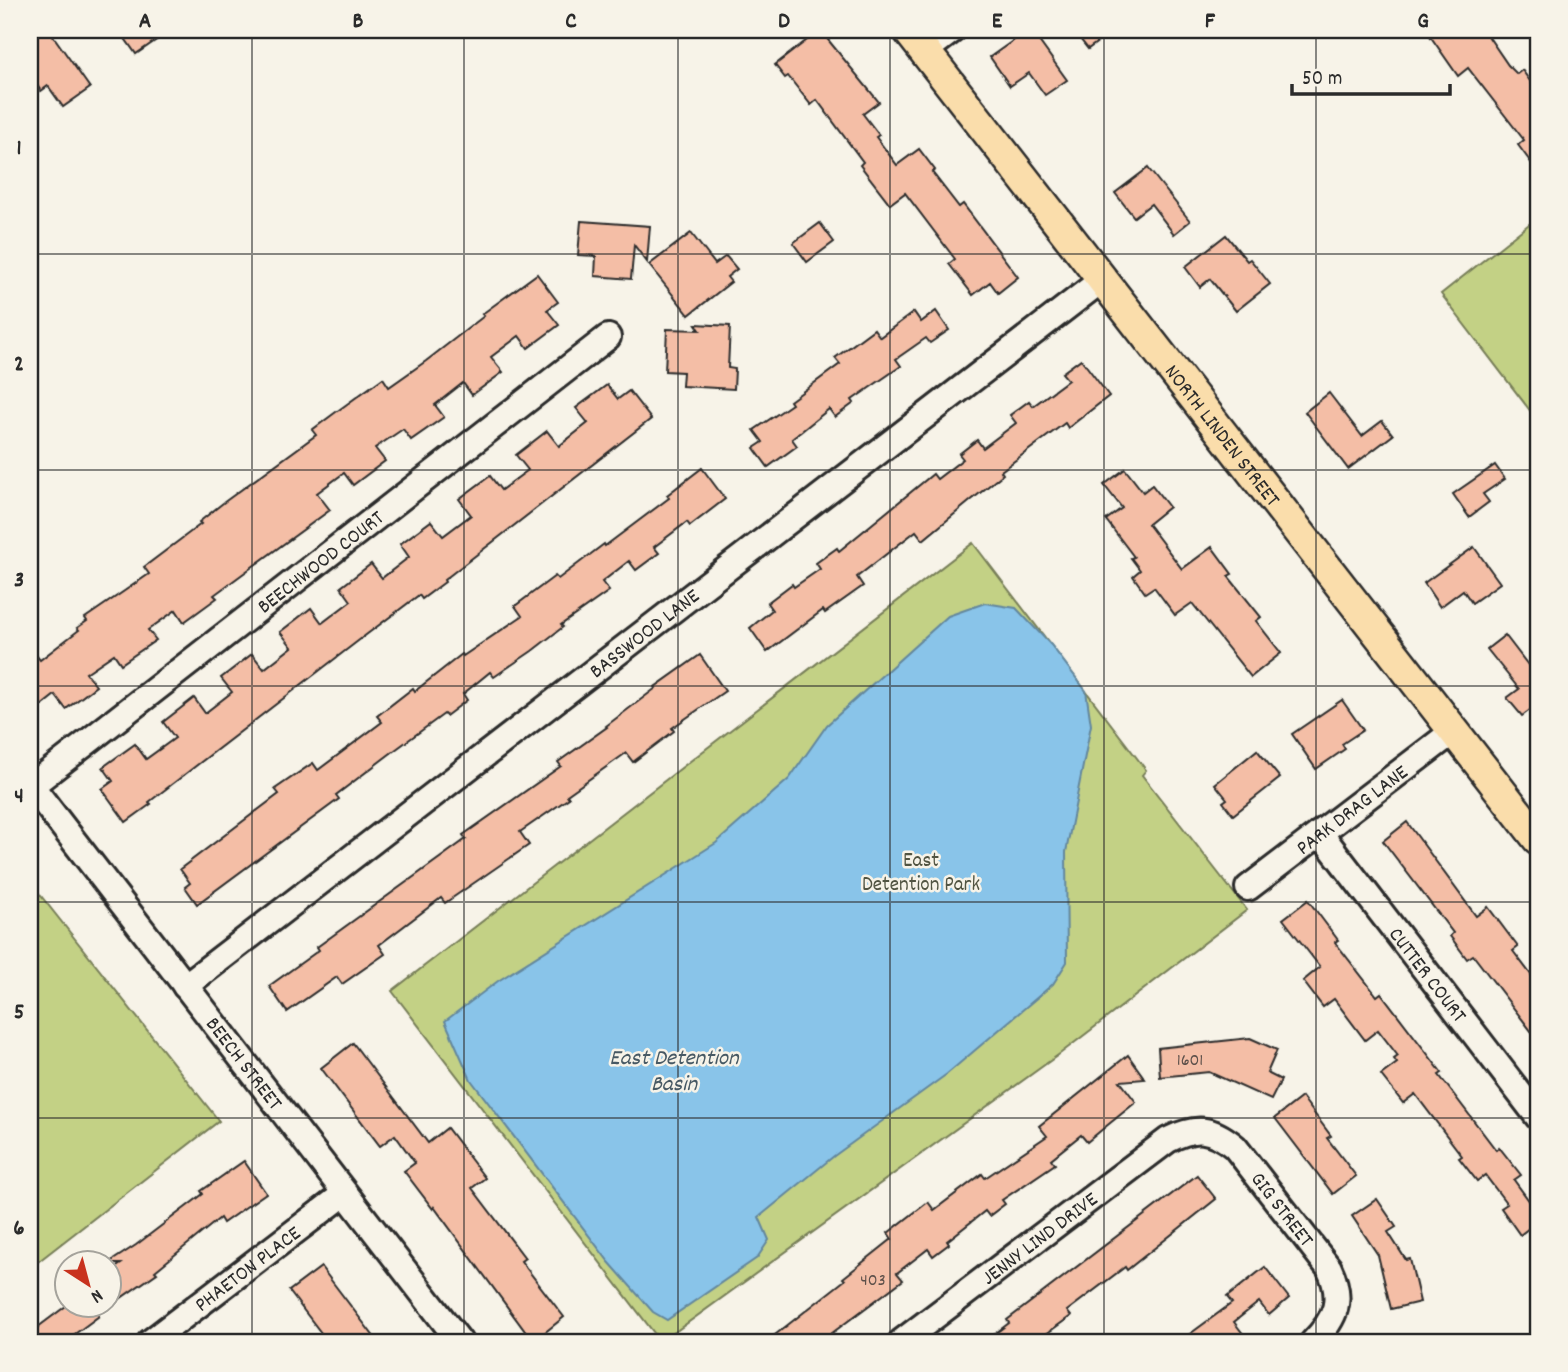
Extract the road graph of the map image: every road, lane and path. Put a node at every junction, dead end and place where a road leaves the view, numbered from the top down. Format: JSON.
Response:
{"nodes":[{"id":1,"x":953,"y":30,"type":"edge"},
{"id":2,"x":916,"y":40,"type":"edge"},
{"id":3,"x":1103,"y":279,"type":"junction"},
{"id":4,"x":608,"y":337,"type":"dead end"},
{"id":5,"x":1455,"y":730,"type":"junction"},
{"id":6,"x":31,"y":785,"type":"edge"},
{"id":7,"x":1320,"y":833,"type":"junction"},
{"id":8,"x":1538,"y":839,"type":"edge"},
{"id":9,"x":1248,"y":888,"type":"dead end"},
{"id":10,"x":185,"y":986,"type":"junction"},
{"id":11,"x":1538,"y":1117,"type":"edge"},
{"id":12,"x":1179,"y":1134,"type":"joint"},
{"id":13,"x":344,"y":1194,"type":"junction"},
{"id":14,"x":1320,"y":1335,"type":"edge"},
{"id":15,"x":150,"y":1342,"type":"edge"},
{"id":16,"x":460,"y":1342,"type":"edge"},
{"id":17,"x":901,"y":1342,"type":"edge"}],
"edges":[{"from":1,"to":2,"type":"street"},
{"from":2,"to":3,"type":"main road","name":"NORTH LINDEN STREET"},
{"from":3,"to":5,"type":"main road","name":"NORTH LINDEN STREET"},
{"from":3,"to":10,"type":"street","name":"BASSWOOD LANE"},
{"from":4,"to":6,"type":"street","name":"BEECHWOOD COURT"},
{"from":5,"to":7,"type":"street","name":"PARK DRAG LANE"},
{"from":5,"to":8,"type":"main road","name":"NORTH LINDEN STREET"},
{"from":6,"to":10,"type":"street","name":"BEECH STREET"},
{"from":7,"to":9,"type":"street","name":"PARK DRAG LANE"},
{"from":7,"to":11,"type":"street","name":"CUTTER COURT"},
{"from":10,"to":13,"type":"street","name":"BEECH STREET"},
{"from":12,"to":14,"type":"street","name":"GIG STREET"},
{"from":12,"to":17,"type":"street","name":"JENNY LIND DRIVE"},
{"from":13,"to":15,"type":"street","name":"PHAETON PLACE"},
{"from":13,"to":16,"type":"street","name":"BEECH STREET"}]}
